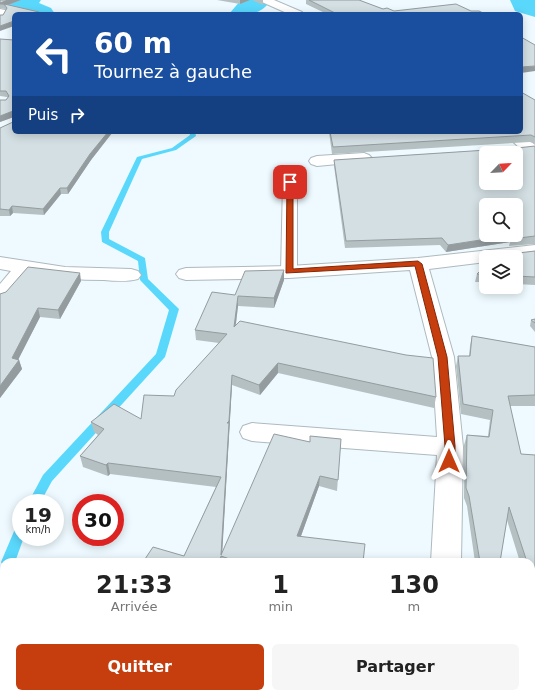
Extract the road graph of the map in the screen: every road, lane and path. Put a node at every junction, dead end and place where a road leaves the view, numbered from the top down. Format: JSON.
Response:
{"nodes":[{"id":1,"x":266,"y":0,"type":"edge"},
{"id":2,"x":293,"y":12,"type":"edge"},
{"id":3,"x":511,"y":134,"type":"edge"},
{"id":4,"x":532,"y":151,"type":"edge"},
{"id":5,"x":380,"y":157,"type":"edge"},
{"id":6,"x":317,"y":161,"type":"dead end"},
{"id":7,"x":290,"y":182,"type":"dead end"},
{"id":8,"x":535,"y":252,"type":"edge"},
{"id":9,"x":0,"y":263,"type":"edge"},
{"id":10,"x":418,"y":264,"type":"junction"},
{"id":11,"x":24,"y":268,"type":"junction"},
{"id":12,"x":289,"y":272,"type":"junction"},
{"id":13,"x":186,"y":274,"type":"dead end"},
{"id":14,"x":131,"y":275,"type":"dead end"},
{"id":15,"x":0,"y":296,"type":"edge"},
{"id":16,"x":252,"y":432,"type":"dead end"},
{"id":17,"x":450,"y":446,"type":"junction"},
{"id":18,"x":446,"y":558,"type":"edge"}],
"edges":[{"from":1,"to":2,"type":"street"},
{"from":3,"to":4,"type":"street"},
{"from":5,"to":6,"type":"street"},
{"from":7,"to":12,"type":"lane"},
{"from":8,"to":10,"type":"street"},
{"from":9,"to":11,"type":"street"},
{"from":10,"to":12,"type":"street"},
{"from":10,"to":17,"type":"street"},
{"from":11,"to":14,"type":"street"},
{"from":11,"to":15,"type":"street"},
{"from":12,"to":13,"type":"street"},
{"from":16,"to":17,"type":"street"},
{"from":17,"to":18,"type":"street"}]}
